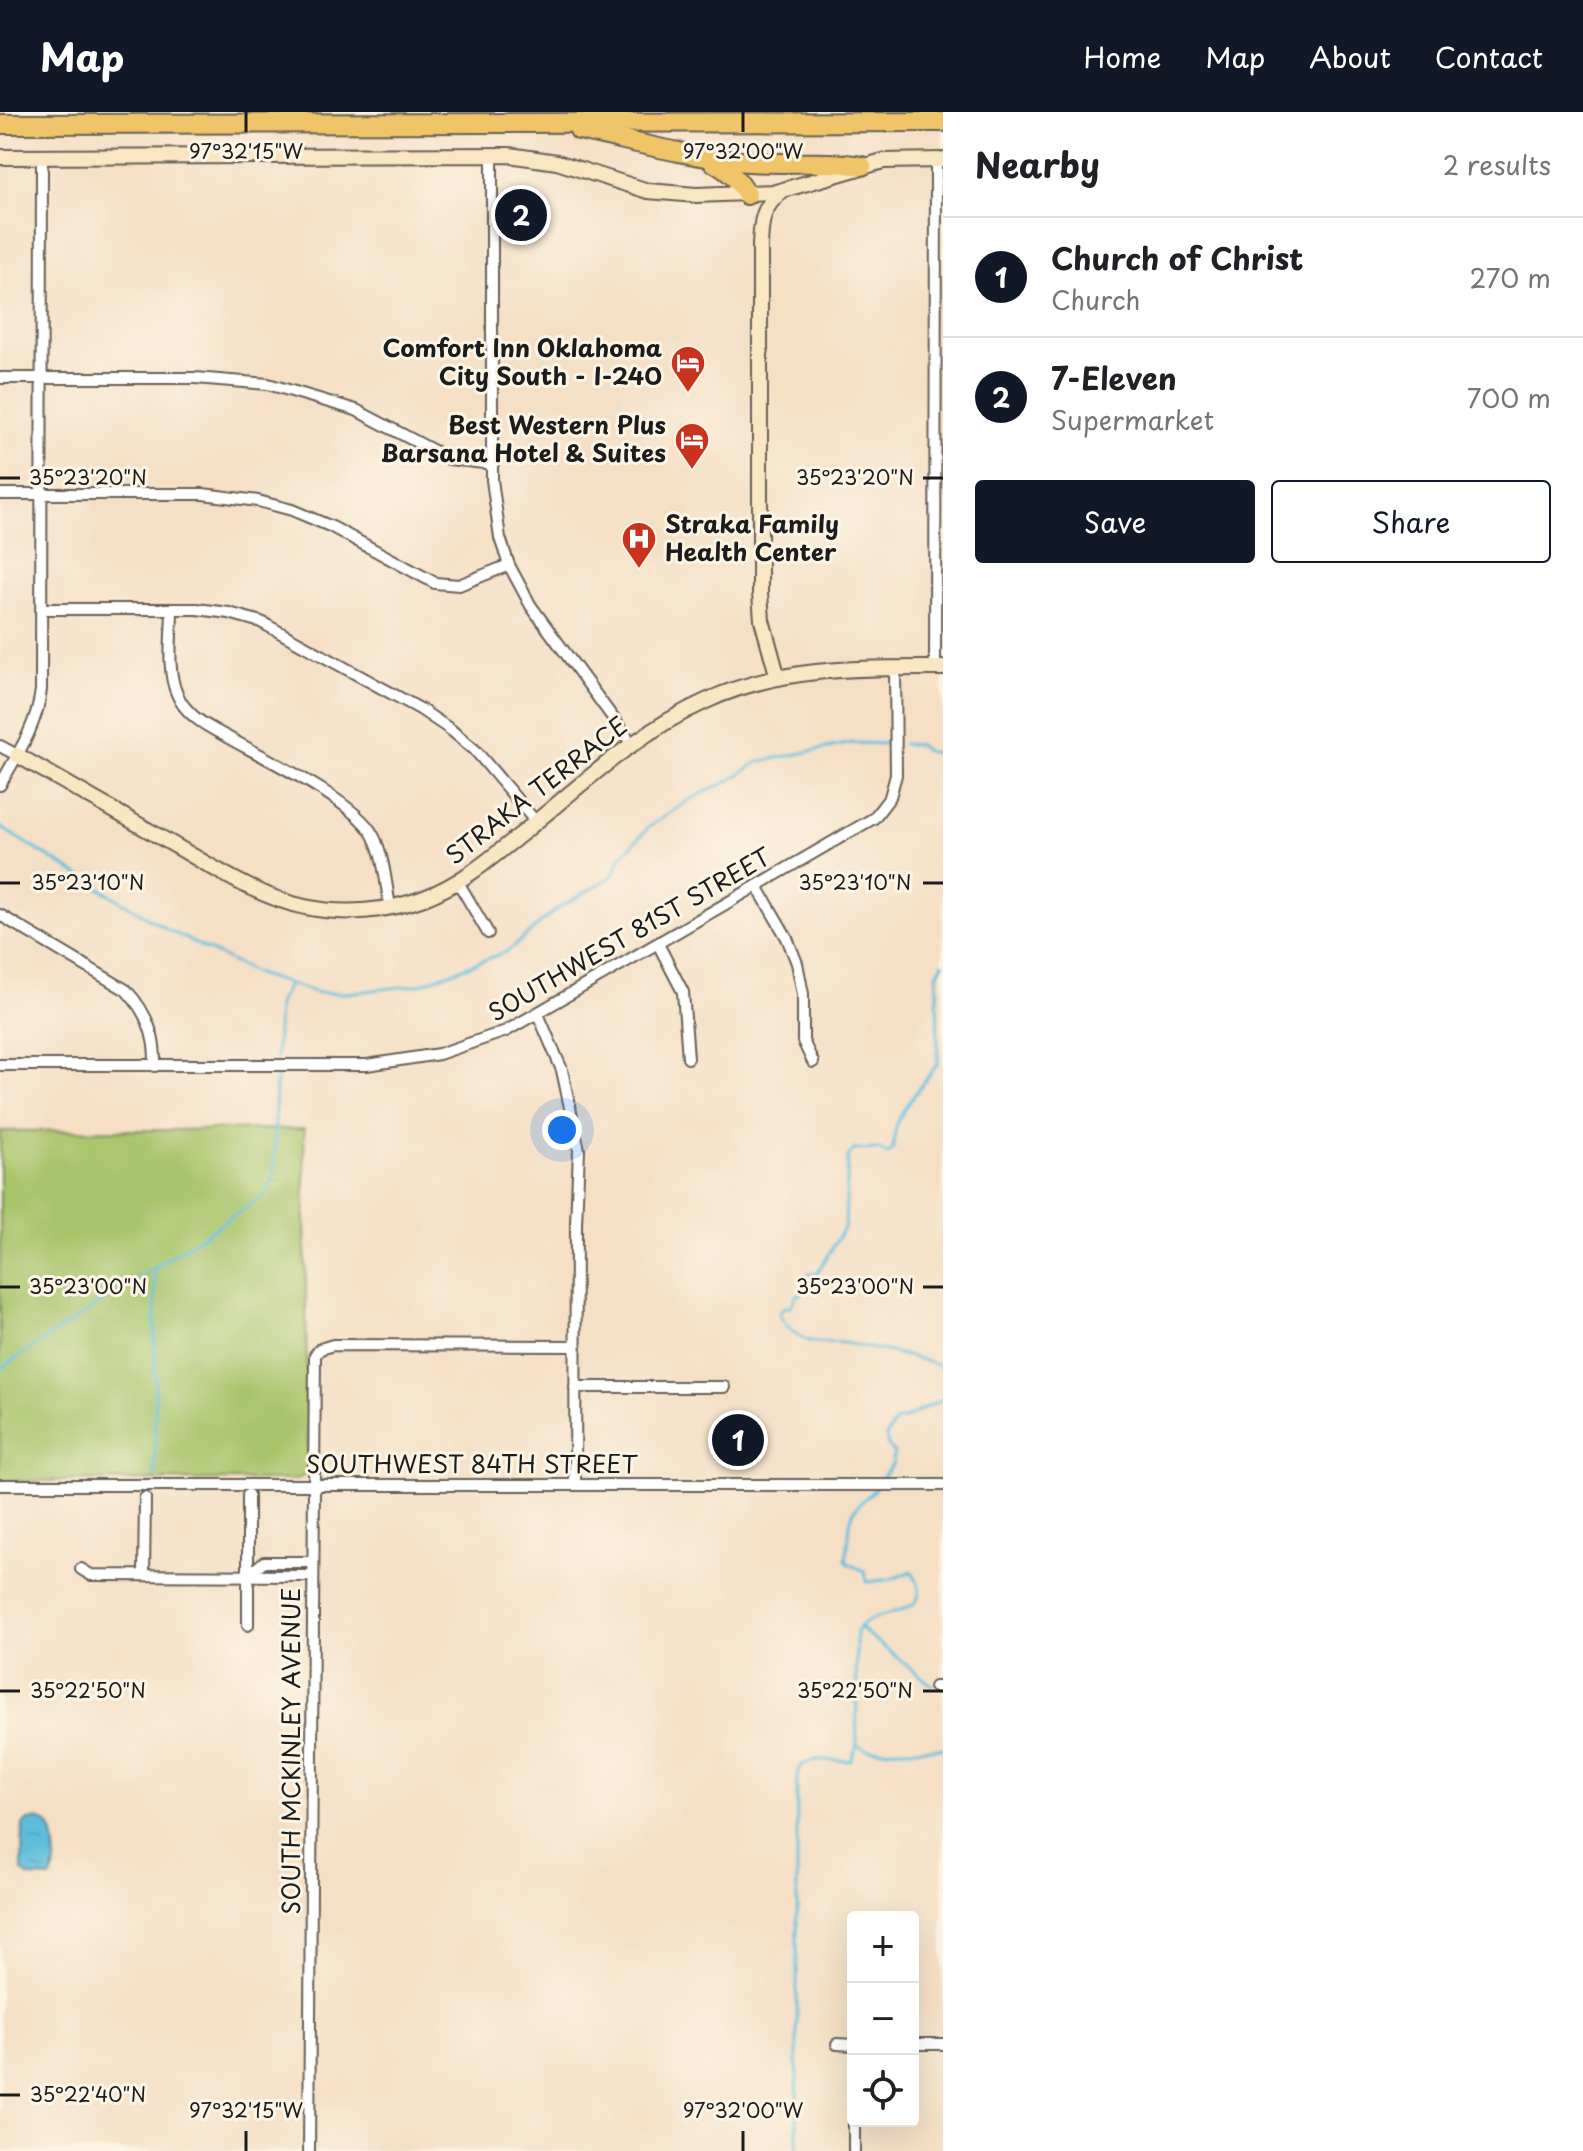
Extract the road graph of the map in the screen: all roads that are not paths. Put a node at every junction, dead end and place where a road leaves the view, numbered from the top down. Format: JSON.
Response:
{"nodes":[{"id":1,"x":541,"y":122,"type":"junction"},
{"id":2,"x":943,"y":122,"type":"edge"},
{"id":3,"x":0,"y":124,"type":"edge"},
{"id":4,"x":492,"y":155,"type":"junction"},
{"id":5,"x":42,"y":156,"type":"junction"},
{"id":6,"x":703,"y":156,"type":"junction"},
{"id":7,"x":0,"y":157,"type":"edge"},
{"id":8,"x":940,"y":160,"type":"edge"},
{"id":9,"x":862,"y":166,"type":"junction"},
{"id":10,"x":782,"y":190,"type":"junction"},
{"id":11,"x":747,"y":195,"type":"junction"},
{"id":12,"x":761,"y":220,"type":"junction"},
{"id":13,"x":0,"y":378,"type":"edge"},
{"id":14,"x":42,"y":378,"type":"junction"},
{"id":15,"x":493,"y":464,"type":"junction"},
{"id":16,"x":42,"y":493,"type":"junction"},
{"id":17,"x":0,"y":494,"type":"edge"},
{"id":18,"x":939,"y":505,"type":"edge"},
{"id":19,"x":509,"y":565,"type":"junction"},
{"id":20,"x":42,"y":609,"type":"junction"},
{"id":21,"x":172,"y":609,"type":"junction"},
{"id":22,"x":895,"y":668,"type":"junction"},
{"id":23,"x":939,"y":668,"type":"edge"},
{"id":24,"x":778,"y":678,"type":"junction"},
{"id":25,"x":632,"y":744,"type":"junction"},
{"id":26,"x":0,"y":746,"type":"edge"},
{"id":27,"x":17,"y":755,"type":"junction"},
{"id":28,"x":0,"y":785,"type":"edge"},
{"id":29,"x":536,"y":822,"type":"junction"},
{"id":30,"x":458,"y":882,"type":"junction"},
{"id":31,"x":757,"y":886,"type":"junction"},
{"id":32,"x":390,"y":907,"type":"junction"},
{"id":33,"x":0,"y":915,"type":"edge"},
{"id":34,"x":488,"y":933,"type":"dead end"},
{"id":35,"x":658,"y":944,"type":"junction"},
{"id":36,"x":538,"y":1014,"type":"junction"},
{"id":37,"x":688,"y":1058,"type":"dead end"},
{"id":38,"x":813,"y":1062,"type":"dead end"},
{"id":39,"x":0,"y":1065,"type":"edge"},
{"id":40,"x":155,"y":1066,"type":"junction"},
{"id":41,"x":575,"y":1346,"type":"junction"},
{"id":42,"x":575,"y":1387,"type":"junction"},
{"id":43,"x":724,"y":1387,"type":"dead end"},
{"id":44,"x":0,"y":1485,"type":"edge"},
{"id":45,"x":312,"y":1485,"type":"junction"},
{"id":46,"x":575,"y":1485,"type":"junction"},
{"id":47,"x":943,"y":1485,"type":"edge"},
{"id":48,"x":248,"y":1495,"type":"dead end"},
{"id":49,"x":145,"y":1498,"type":"dead end"},
{"id":50,"x":312,"y":1562,"type":"junction"},
{"id":51,"x":81,"y":1569,"type":"dead end"},
{"id":52,"x":144,"y":1575,"type":"junction"},
{"id":53,"x":248,"y":1575,"type":"junction"},
{"id":54,"x":313,"y":1576,"type":"junction"},
{"id":55,"x":248,"y":1625,"type":"dead end"},
{"id":56,"x":837,"y":2044,"type":"dead end"},
{"id":57,"x":919,"y":2044,"type":"edge"},
{"id":58,"x":943,"y":2044,"type":"edge"},
{"id":59,"x":847,"y":2045,"type":"edge"},
{"id":60,"x":854,"y":2127,"type":"edge"},
{"id":61,"x":309,"y":2151,"type":"edge"},
{"id":62,"x":854,"y":2151,"type":"edge"}],
"edges":[{"from":1,"to":2,"type":"highway"},
{"from":1,"to":3,"type":"highway"},
{"from":1,"to":6,"type":"highway"},
{"from":4,"to":5,"type":"street"},
{"from":4,"to":11,"type":"street"},
{"from":4,"to":15,"type":"street"},
{"from":5,"to":7,"type":"street"},
{"from":5,"to":14,"type":"street"},
{"from":6,"to":9,"type":"highway"},
{"from":6,"to":11,"type":"highway"},
{"from":8,"to":9,"type":"street"},
{"from":8,"to":18,"type":"street"},
{"from":9,"to":10,"type":"street"},
{"from":10,"to":11,"type":"street"},
{"from":10,"to":12,"type":"street"},
{"from":11,"to":12,"type":"street"},
{"from":12,"to":24,"type":"street"},
{"from":13,"to":14,"type":"street"},
{"from":14,"to":15,"type":"street"},
{"from":14,"to":16,"type":"street"},
{"from":15,"to":19,"type":"street"},
{"from":16,"to":17,"type":"street"},
{"from":16,"to":19,"type":"street"},
{"from":16,"to":20,"type":"street"},
{"from":18,"to":23,"type":"street"},
{"from":19,"to":25,"type":"street"},
{"from":20,"to":21,"type":"street"},
{"from":20,"to":27,"type":"street"},
{"from":21,"to":29,"type":"street"},
{"from":21,"to":32,"type":"street"},
{"from":22,"to":23,"type":"street","name":"STRAKA TERRACE"},
{"from":22,"to":24,"type":"street","name":"STRAKA TERRACE"},
{"from":22,"to":31,"type":"street","name":"SOUTHWEST 81ST STREET"},
{"from":24,"to":25,"type":"street","name":"STRAKA TERRACE"},
{"from":25,"to":29,"type":"street","name":"STRAKA TERRACE"},
{"from":26,"to":27,"type":"street","name":"STRAKA TERRACE"},
{"from":27,"to":28,"type":"street"},
{"from":27,"to":32,"type":"street","name":"STRAKA TERRACE"},
{"from":29,"to":30,"type":"street","name":"STRAKA TERRACE"},
{"from":30,"to":32,"type":"street","name":"STRAKA TERRACE"},
{"from":30,"to":34,"type":"street"},
{"from":31,"to":35,"type":"street","name":"SOUTHWEST 81ST STREET"},
{"from":31,"to":38,"type":"street"},
{"from":33,"to":40,"type":"street"},
{"from":35,"to":36,"type":"street","name":"SOUTHWEST 81ST STREET"},
{"from":35,"to":37,"type":"street"},
{"from":36,"to":40,"type":"street","name":"SOUTHWEST 81ST STREET"},
{"from":36,"to":41,"type":"street"},
{"from":39,"to":40,"type":"street","name":"SOUTHWEST 81ST STREET"},
{"from":41,"to":42,"type":"street"},
{"from":41,"to":45,"type":"street","name":"SOUTH MCKINLEY AVENUE"},
{"from":42,"to":43,"type":"street"},
{"from":42,"to":46,"type":"street"},
{"from":44,"to":45,"type":"street","name":"SOUTHWEST 84TH STREET"},
{"from":45,"to":46,"type":"street","name":"SOUTHWEST 84TH STREET"},
{"from":45,"to":50,"type":"street","name":"SOUTH MCKINLEY AVENUE"},
{"from":46,"to":47,"type":"street","name":"SOUTHWEST 84TH STREET"},
{"from":48,"to":53,"type":"street"},
{"from":49,"to":52,"type":"street"},
{"from":50,"to":53,"type":"street"},
{"from":50,"to":54,"type":"street","name":"SOUTH MCKINLEY AVENUE"},
{"from":51,"to":52,"type":"street"},
{"from":52,"to":53,"type":"street"},
{"from":53,"to":54,"type":"street"},
{"from":53,"to":55,"type":"street"},
{"from":54,"to":61,"type":"street","name":"SOUTH MCKINLEY AVENUE"},
{"from":56,"to":59,"type":"street"},
{"from":57,"to":58,"type":"street"},
{"from":60,"to":62,"type":"street"}]}
